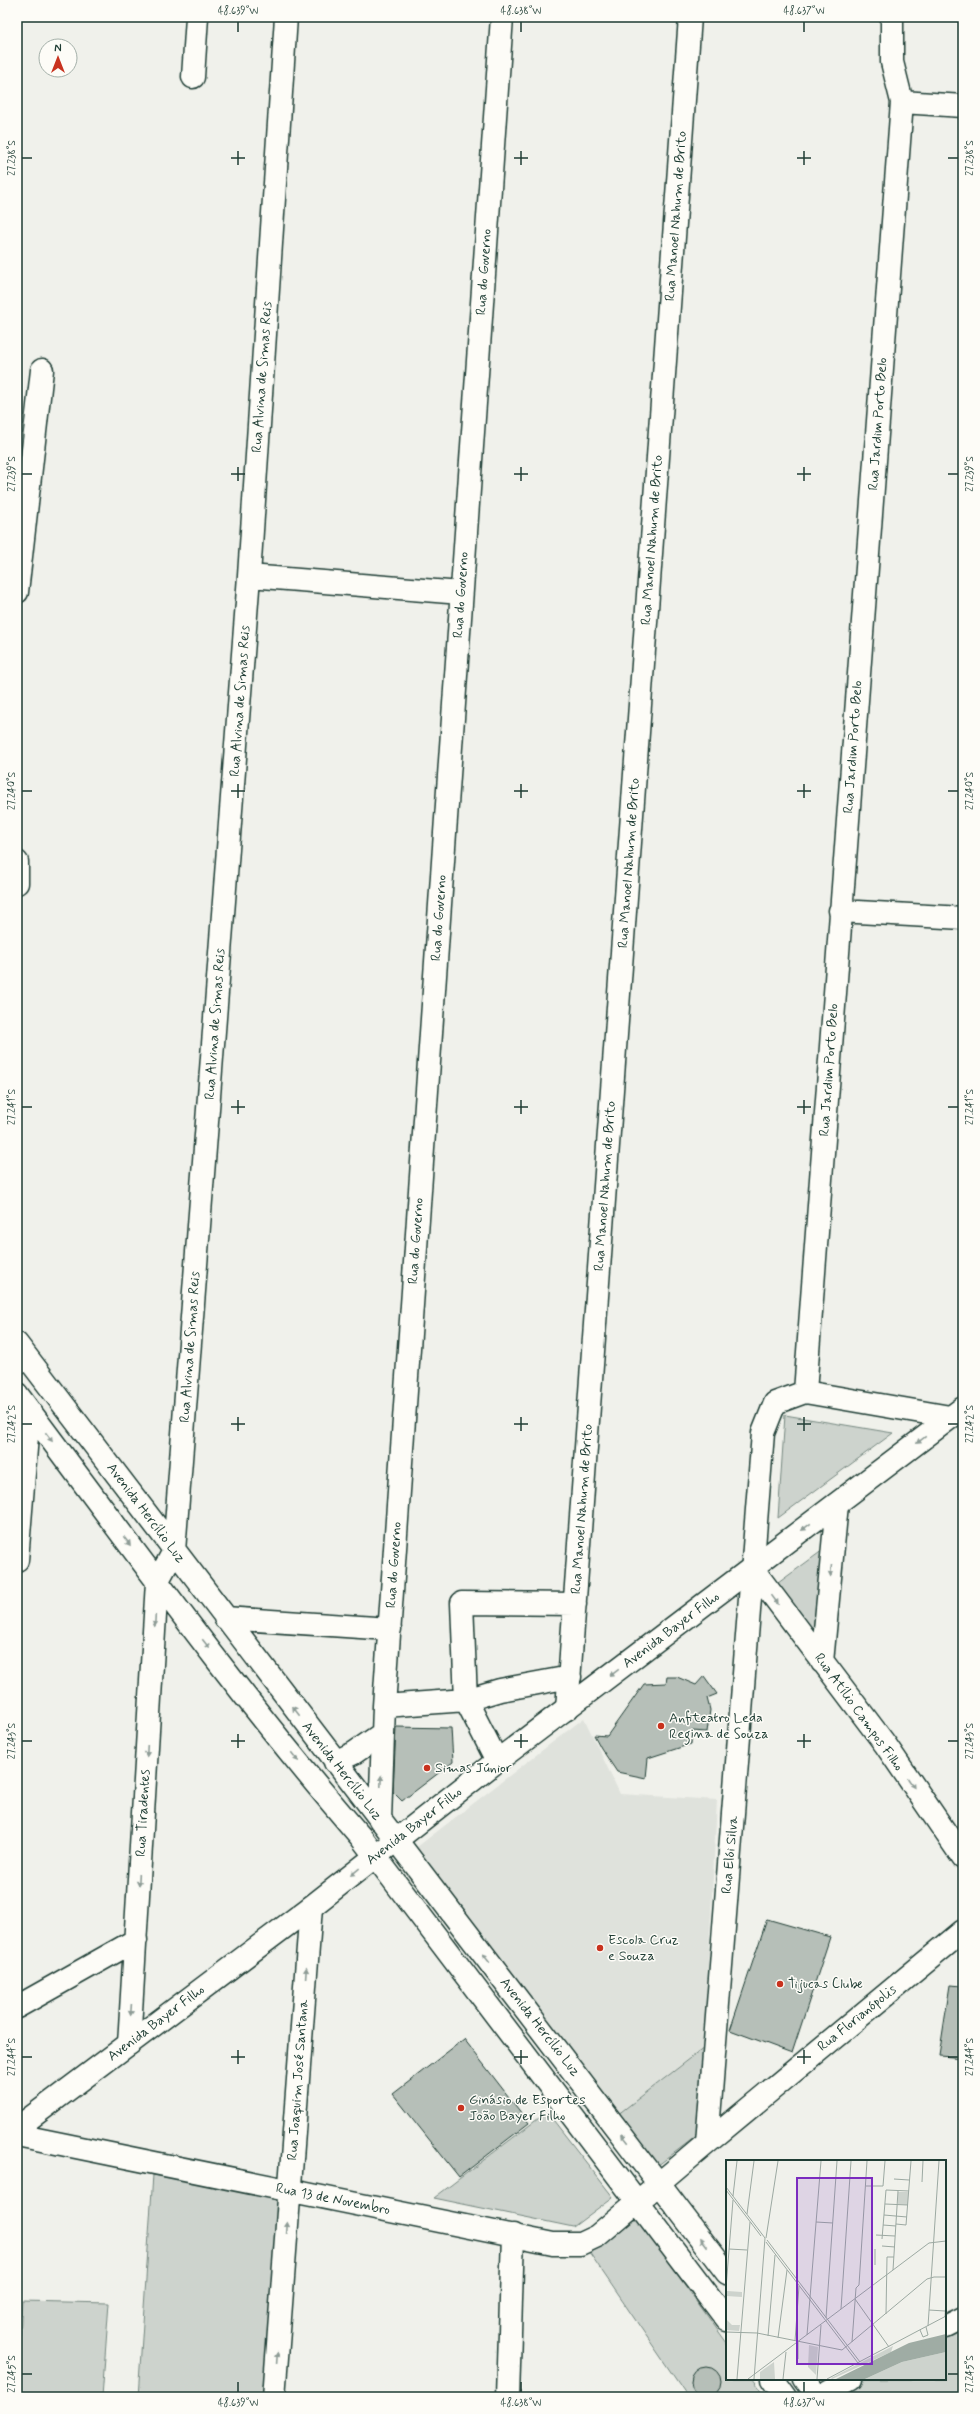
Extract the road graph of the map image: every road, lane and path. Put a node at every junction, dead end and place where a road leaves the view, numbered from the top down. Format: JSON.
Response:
{"nodes":[{"id":1,"x":197,"y":17,"type":"edge"},
{"id":2,"x":286,"y":17,"type":"edge"},
{"id":3,"x":502,"y":17,"type":"edge"},
{"id":4,"x":690,"y":17,"type":"edge"},
{"id":5,"x":892,"y":17,"type":"edge"},
{"id":6,"x":193,"y":77,"type":"dead end"},
{"id":7,"x":902,"y":102,"type":"junction"},
{"id":8,"x":963,"y":106,"type":"edge"},
{"id":9,"x":42,"y":370,"type":"dead end"},
{"id":10,"x":249,"y":576,"type":"junction"},
{"id":11,"x":17,"y":592,"type":"edge"},
{"id":12,"x":461,"y":593,"type":"junction"},
{"id":13,"x":17,"y":862,"type":"edge"},
{"id":14,"x":17,"y":883,"type":"edge"},
{"id":15,"x":840,"y":910,"type":"junction"},
{"id":16,"x":963,"y":918,"type":"edge"},
{"id":17,"x":17,"y":1344,"type":"edge"},
{"id":18,"x":805,"y":1392,"type":"junction"},
{"id":19,"x":23,"y":1403,"type":"edge"},
{"id":20,"x":957,"y":1412,"type":"edge"},
{"id":21,"x":837,"y":1504,"type":"junction"},
{"id":22,"x":174,"y":1551,"type":"junction"},
{"id":23,"x":17,"y":1560,"type":"edge"},
{"id":24,"x":752,"y":1568,"type":"junction"},
{"id":25,"x":157,"y":1582,"type":"junction"},
{"id":26,"x":575,"y":1604,"type":"junction"},
{"id":27,"x":225,"y":1618,"type":"junction"},
{"id":28,"x":390,"y":1629,"type":"junction"},
{"id":29,"x":822,"y":1662,"type":"junction"},
{"id":30,"x":570,"y":1677,"type":"junction"},
{"id":31,"x":466,"y":1700,"type":"junction"},
{"id":32,"x":384,"y":1706,"type":"junction"},
{"id":33,"x":567,"y":1708,"type":"junction"},
{"id":34,"x":383,"y":1733,"type":"junction"},
{"id":35,"x":497,"y":1761,"type":"junction"},
{"id":36,"x":335,"y":1762,"type":"junction"},
{"id":37,"x":380,"y":1820,"type":"junction"},
{"id":38,"x":396,"y":1840,"type":"junction"},
{"id":39,"x":375,"y":1856,"type":"junction"},
{"id":40,"x":963,"y":1858,"type":"edge"},
{"id":41,"x":311,"y":1907,"type":"junction"},
{"id":42,"x":963,"y":1931,"type":"edge"},
{"id":43,"x":136,"y":1940,"type":"junction"},
{"id":44,"x":17,"y":2007,"type":"edge"},
{"id":45,"x":129,"y":2044,"type":"junction"},
{"id":46,"x":17,"y":2128,"type":"edge"},
{"id":47,"x":17,"y":2134,"type":"edge"},
{"id":48,"x":707,"y":2143,"type":"junction"},
{"id":49,"x":660,"y":2183,"type":"junction"},
{"id":50,"x":290,"y":2190,"type":"junction"},
{"id":51,"x":637,"y":2202,"type":"junction"},
{"id":52,"x":512,"y":2235,"type":"junction"},
{"id":53,"x":726,"y":2272,"type":"edge"},
{"id":54,"x":963,"y":2318,"type":"edge"},
{"id":55,"x":726,"y":2319,"type":"edge"},
{"id":56,"x":946,"y":2326,"type":"edge"},
{"id":57,"x":774,"y":2380,"type":"edge"},
{"id":58,"x":806,"y":2380,"type":"edge"},
{"id":59,"x":848,"y":2380,"type":"edge"},
{"id":60,"x":274,"y":2397,"type":"edge"},
{"id":61,"x":508,"y":2397,"type":"edge"},
{"id":62,"x":786,"y":2397,"type":"edge"},
{"id":63,"x":818,"y":2397,"type":"edge"}],
"edges":[{"from":1,"to":6,"type":"street"},
{"from":2,"to":10,"type":"street","name":"Rua Alvina de Simas Reis"},
{"from":3,"to":12,"type":"street","name":"Rua do Governo"},
{"from":4,"to":26,"type":"street","name":"Rua Manoel Nahum de Brito"},
{"from":5,"to":7,"type":"street","name":"Rua Jardim Porto Belo"},
{"from":7,"to":8,"type":"street"},
{"from":7,"to":15,"type":"street","name":"Rua Jardim Porto Belo"},
{"from":9,"to":11,"type":"street"},
{"from":10,"to":12,"type":"street"},
{"from":10,"to":22,"type":"street","name":"Rua Alvina de Simas Reis"},
{"from":12,"to":28,"type":"street","name":"Rua do Governo"},
{"from":13,"to":14,"type":"street"},
{"from":15,"to":16,"type":"street"},
{"from":15,"to":18,"type":"street","name":"Rua Jardim Porto Belo"},
{"from":17,"to":22,"type":"street","name":"Avenida Hercílio Luz"},
{"from":18,"to":20,"type":"street"},
{"from":18,"to":24,"type":"street","name":"Rua Elói Silva"},
{"from":19,"to":23,"type":"street"},
{"from":19,"to":25,"type":"street","name":"Avenida Hercílio Luz","one_way":true},
{"from":20,"to":21,"type":"street","name":"Avenida Bayer Filho","one_way":true},
{"from":21,"to":24,"type":"street","name":"Avenida Bayer Filho","one_way":true},
{"from":21,"to":29,"type":"street","one_way":true},
{"from":22,"to":25,"type":"street"},
{"from":22,"to":27,"type":"street","name":"Avenida Hercílio Luz"},
{"from":24,"to":29,"type":"street","name":"Rua Atílio Campos Filho","one_way":true},
{"from":24,"to":33,"type":"street","name":"Avenida Bayer Filho","one_way":true},
{"from":24,"to":48,"type":"street","name":"Rua Elói Silva"},
{"from":25,"to":39,"type":"street","name":"Avenida Hercílio Luz","one_way":true},
{"from":25,"to":43,"type":"street","name":"Rua Tiradentes","one_way":true},
{"from":26,"to":30,"type":"street","name":"Rua Manoel Nahum de Brito"},
{"from":26,"to":31,"type":"street"},
{"from":27,"to":28,"type":"street"},
{"from":36,"to":27,"type":"street","name":"Avenida Hercílio Luz","one_way":true},
{"from":28,"to":32,"type":"street","name":"Rua do Governo"},
{"from":29,"to":40,"type":"street","name":"Rua Atílio Campos Filho","one_way":true},
{"from":30,"to":31,"type":"street"},
{"from":30,"to":33,"type":"street","name":"Rua Manoel Nahum de Brito"},
{"from":31,"to":32,"type":"street"},
{"from":31,"to":35,"type":"street"},
{"from":32,"to":34,"type":"street","name":"Rua do Governo"},
{"from":33,"to":35,"type":"street","name":"Avenida Bayer Filho"},
{"from":34,"to":36,"type":"street"},
{"from":37,"to":34,"type":"street","name":"Rua do Governo","one_way":true},
{"from":35,"to":38,"type":"street","name":"Avenida Bayer Filho"},
{"from":36,"to":37,"type":"street","name":"Avenida Hercílio Luz"},
{"from":37,"to":38,"type":"street","name":"Avenida Hercílio Luz"},
{"from":38,"to":39,"type":"street","name":"Avenida Bayer Filho"},
{"from":49,"to":38,"type":"street","name":"Avenida Hercílio Luz","one_way":true},
{"from":39,"to":41,"type":"street","name":"Avenida Bayer Filho","one_way":true},
{"from":39,"to":51,"type":"street","name":"Avenida Hercílio Luz"},
{"from":41,"to":45,"type":"street","name":"Avenida Bayer Filho"},
{"from":50,"to":41,"type":"street","name":"Rua Joaquim José Santana","one_way":true},
{"from":42,"to":48,"type":"street","name":"Rua Florianópolis"},
{"from":43,"to":44,"type":"street"},
{"from":43,"to":45,"type":"street","name":"Rua Tiradentes","one_way":true},
{"from":45,"to":46,"type":"street","name":"Avenida Bayer Filho"},
{"from":47,"to":50,"type":"street","name":"Rua 13 de Novembro"},
{"from":48,"to":49,"type":"street","name":"Rua Florianópolis"},
{"from":49,"to":51,"type":"street","name":"Rua Florianópolis"},
{"from":53,"to":49,"type":"street","name":"Avenida Hercílio Luz","one_way":true},
{"from":50,"to":52,"type":"street","name":"Rua 13 de Novembro"},
{"from":60,"to":50,"type":"street","name":"Rua Joaquim José Santana","one_way":true},
{"from":51,"to":52,"type":"street","name":"Rua 13 de Novembro"},
{"from":51,"to":55,"type":"street","name":"Avenida Hercílio Luz"},
{"from":52,"to":61,"type":"street"},
{"from":54,"to":56,"type":"street"},
{"from":57,"to":62,"type":"street"},
{"from":58,"to":63,"type":"street"},
{"from":59,"to":63,"type":"street"}]}
